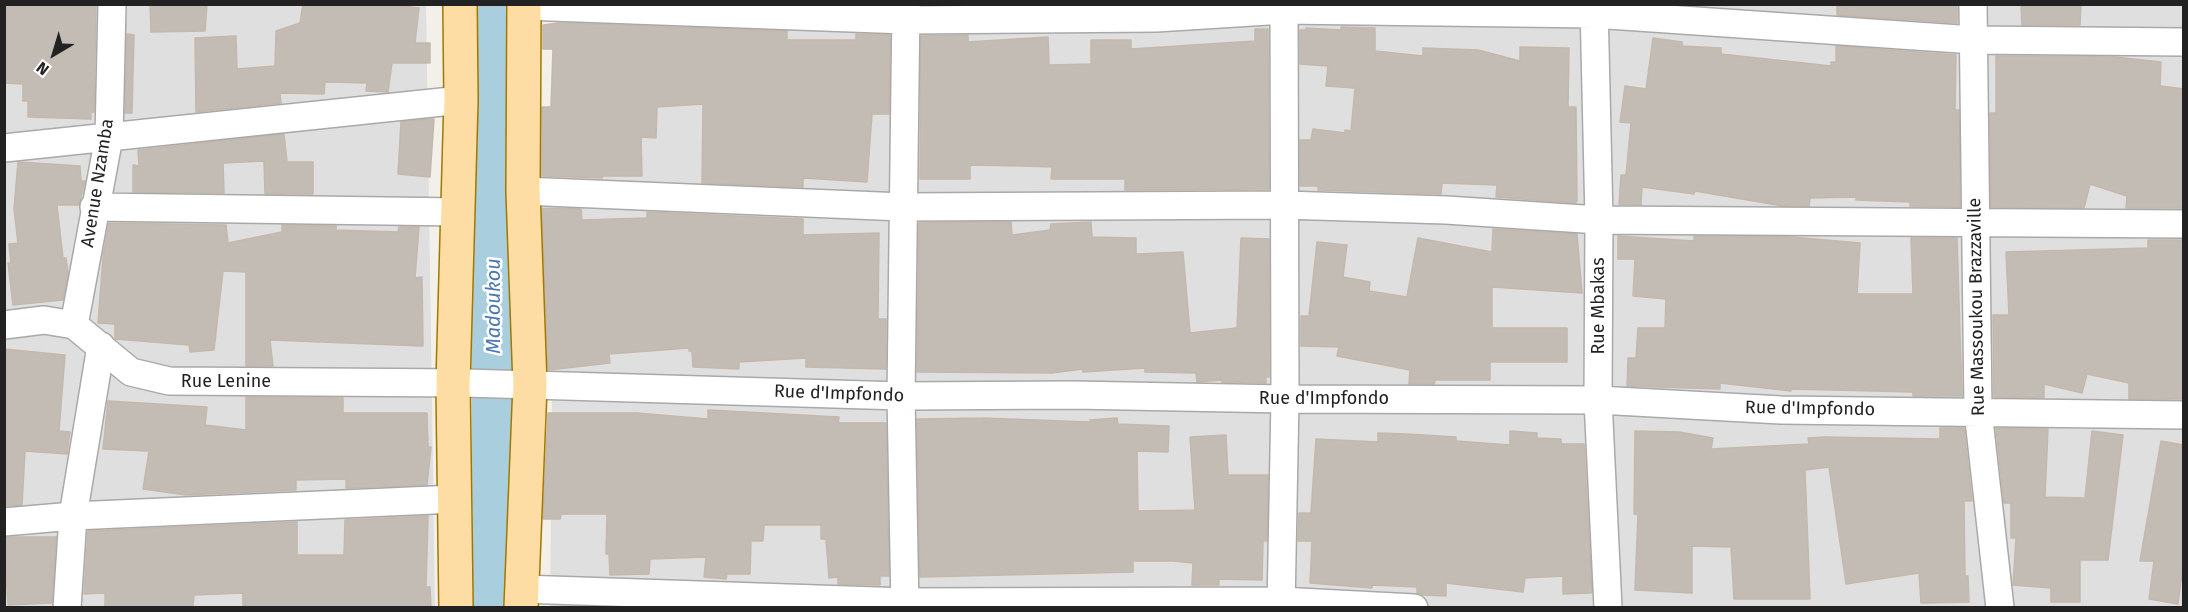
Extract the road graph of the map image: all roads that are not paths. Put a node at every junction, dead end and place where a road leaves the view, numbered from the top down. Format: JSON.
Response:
{"nodes":[{"id":1,"x":112,"y":4,"type":"edge"},
{"id":2,"x":460,"y":4,"type":"edge"},
{"id":3,"x":1973,"y":4,"type":"edge"},
{"id":4,"x":524,"y":5,"type":"edge"},
{"id":5,"x":1284,"y":7,"type":"edge"},
{"id":6,"x":1594,"y":9,"type":"edge"},
{"id":7,"x":1155,"y":11,"type":"edge"},
{"id":8,"x":906,"y":12,"type":"edge"},
{"id":9,"x":1974,"y":40,"type":"junction"},
{"id":10,"x":2184,"y":42,"type":"edge"},
{"id":11,"x":461,"y":100,"type":"junction"},
{"id":12,"x":109,"y":137,"type":"junction"},
{"id":13,"x":4,"y":148,"type":"edge"},
{"id":14,"x":523,"y":191,"type":"junction"},
{"id":15,"x":1283,"y":205,"type":"junction"},
{"id":16,"x":94,"y":207,"type":"junction"},
{"id":17,"x":903,"y":207,"type":"junction"},
{"id":18,"x":459,"y":212,"type":"junction"},
{"id":19,"x":1599,"y":220,"type":"junction"},
{"id":20,"x":1974,"y":222,"type":"junction"},
{"id":21,"x":2183,"y":224,"type":"edge"},
{"id":22,"x":4,"y":325,"type":"edge"},
{"id":23,"x":74,"y":325,"type":"junction"},
{"id":24,"x":101,"y":346,"type":"junction"},
{"id":25,"x":459,"y":383,"type":"junction"},
{"id":26,"x":522,"y":385,"type":"junction"},
{"id":27,"x":900,"y":396,"type":"junction"},
{"id":28,"x":1285,"y":399,"type":"junction"},
{"id":29,"x":1598,"y":400,"type":"junction"},
{"id":30,"x":1978,"y":411,"type":"junction"},
{"id":31,"x":2184,"y":415,"type":"edge"},
{"id":32,"x":456,"y":499,"type":"junction"},
{"id":33,"x":73,"y":516,"type":"junction"},
{"id":34,"x":4,"y":522,"type":"edge"},
{"id":35,"x":521,"y":598,"type":"edge"},
{"id":36,"x":1280,"y":604,"type":"edge"},
{"id":37,"x":905,"y":605,"type":"edge"},
{"id":38,"x":67,"y":608,"type":"edge"},
{"id":39,"x":456,"y":608,"type":"edge"},
{"id":40,"x":1414,"y":608,"type":"edge"},
{"id":41,"x":1608,"y":608,"type":"edge"},
{"id":42,"x":2000,"y":608,"type":"edge"}],
"edges":[{"from":1,"to":12,"type":"street","name":"Avenue Nzamba"},
{"from":2,"to":11,"type":"main road"},
{"from":3,"to":9,"type":"street","name":"Rue Massoukou Brazzaville"},
{"from":4,"to":8,"type":"street"},
{"from":4,"to":14,"type":"main road"},
{"from":5,"to":6,"type":"street"},
{"from":5,"to":7,"type":"street"},
{"from":5,"to":15,"type":"street"},
{"from":6,"to":9,"type":"street"},
{"from":6,"to":19,"type":"street","name":"Rue Mbakas"},
{"from":7,"to":8,"type":"street"},
{"from":8,"to":17,"type":"street"},
{"from":9,"to":10,"type":"street"},
{"from":9,"to":20,"type":"street","name":"Rue Massoukou Brazzaville"},
{"from":11,"to":12,"type":"street"},
{"from":11,"to":18,"type":"main road"},
{"from":12,"to":13,"type":"street"},
{"from":12,"to":16,"type":"street","name":"Avenue Nzamba"},
{"from":14,"to":17,"type":"street"},
{"from":14,"to":26,"type":"main road"},
{"from":15,"to":17,"type":"street"},
{"from":15,"to":19,"type":"street"},
{"from":15,"to":28,"type":"street"},
{"from":16,"to":18,"type":"street"},
{"from":16,"to":23,"type":"street","name":"Avenue Nzamba"},
{"from":17,"to":27,"type":"street"},
{"from":18,"to":25,"type":"main road"},
{"from":19,"to":20,"type":"street"},
{"from":19,"to":29,"type":"street","name":"Rue Mbakas"},
{"from":20,"to":21,"type":"street"},
{"from":20,"to":30,"type":"street","name":"Rue Massoukou Brazzaville"},
{"from":22,"to":23,"type":"street","name":"Rue Lenine"},
{"from":23,"to":24,"type":"street","name":"Rue Lenine"},
{"from":24,"to":25,"type":"street","name":"Rue Lenine"},
{"from":24,"to":33,"type":"street"},
{"from":25,"to":26,"type":"street","name":"Rue d'Impfondo"},
{"from":25,"to":32,"type":"main road"},
{"from":26,"to":27,"type":"street","name":"Rue d'Impfondo"},
{"from":26,"to":35,"type":"main road"},
{"from":27,"to":28,"type":"street","name":"Rue d'Impfondo"},
{"from":27,"to":37,"type":"street"},
{"from":28,"to":29,"type":"street","name":"Rue d'Impfondo"},
{"from":28,"to":36,"type":"street"},
{"from":29,"to":30,"type":"street","name":"Rue d'Impfondo"},
{"from":29,"to":41,"type":"street","name":"Rue Mbakas"},
{"from":30,"to":31,"type":"street","name":"Rue d'Impfondo"},
{"from":30,"to":42,"type":"street","name":"Rue Massoukou Brazzaville"},
{"from":32,"to":33,"type":"street"},
{"from":32,"to":39,"type":"main road"},
{"from":33,"to":34,"type":"street"},
{"from":33,"to":38,"type":"street"},
{"from":35,"to":37,"type":"street"},
{"from":36,"to":37,"type":"street"},
{"from":36,"to":40,"type":"street"}]}
